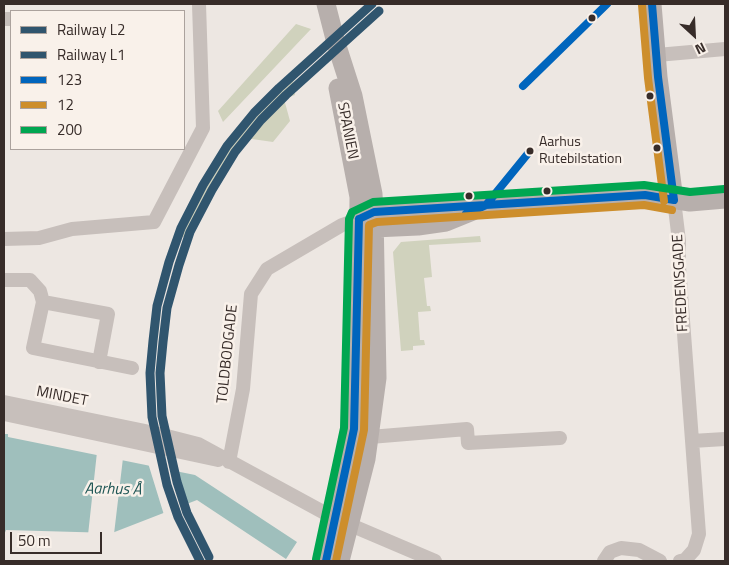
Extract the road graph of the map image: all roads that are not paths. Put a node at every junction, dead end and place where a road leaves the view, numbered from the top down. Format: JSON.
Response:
{"nodes":[{"id":1,"x":199,"y":4,"type":"edge"},
{"id":2,"x":326,"y":4,"type":"edge"},
{"id":3,"x":339,"y":4,"type":"edge"},
{"id":4,"x":652,"y":4,"type":"edge"},
{"id":5,"x":336,"y":43,"type":"junction"},
{"id":6,"x":725,"y":50,"type":"edge"},
{"id":7,"x":657,"y":55,"type":"junction"},
{"id":8,"x":353,"y":96,"type":"junction"},
{"id":9,"x":725,"y":199,"type":"edge"},
{"id":10,"x":674,"y":200,"type":"junction"},
{"id":11,"x":369,"y":220,"type":"junction"},
{"id":12,"x":4,"y":239,"type":"edge"},
{"id":13,"x":4,"y":280,"type":"edge"},
{"id":14,"x":43,"y":302,"type":"junction"},
{"id":15,"x":98,"y":362,"type":"junction"},
{"id":16,"x":132,"y":368,"type":"dead end"},
{"id":17,"x":4,"y":402,"type":"edge"},
{"id":18,"x":4,"y":414,"type":"edge"},
{"id":19,"x":113,"y":431,"type":"junction"},
{"id":20,"x":370,"y":438,"type":"junction"},
{"id":21,"x":560,"y":438,"type":"dead end"},
{"id":22,"x":725,"y":439,"type":"edge"},
{"id":23,"x":692,"y":441,"type":"junction"},
{"id":24,"x":229,"y":462,"type":"junction"},
{"id":25,"x":342,"y":521,"type":"junction"},
{"id":26,"x":326,"y":561,"type":"edge"},
{"id":27,"x":340,"y":561,"type":"edge"},
{"id":28,"x":435,"y":561,"type":"edge"},
{"id":29,"x":604,"y":561,"type":"edge"},
{"id":30,"x":660,"y":561,"type":"edge"},
{"id":31,"x":680,"y":561,"type":"edge"}],
"edges":[{"from":1,"to":12,"type":"street"},
{"from":2,"to":5,"type":"street","name":"SPANIEN"},
{"from":3,"to":8,"type":"street","name":"SPANIEN"},
{"from":4,"to":7,"type":"street","name":"FREDENSGADE"},
{"from":5,"to":8,"type":"street","name":"SPANIEN"},
{"from":5,"to":11,"type":"street","name":"SPANIEN"},
{"from":6,"to":7,"type":"street"},
{"from":7,"to":10,"type":"street","name":"FREDENSGADE"},
{"from":8,"to":11,"type":"street","name":"SPANIEN"},
{"from":9,"to":10,"type":"street"},
{"from":10,"to":11,"type":"street"},
{"from":10,"to":23,"type":"street","name":"FREDENSGADE"},
{"from":11,"to":20,"type":"street"},
{"from":11,"to":24,"type":"street","name":"TOLDBODGADE"},
{"from":11,"to":25,"type":"street"},
{"from":13,"to":14,"type":"street"},
{"from":14,"to":15,"type":"street"},
{"from":14,"to":15,"type":"street"},
{"from":15,"to":16,"type":"street"},
{"from":17,"to":19,"type":"street","name":"MINDET"},
{"from":18,"to":19,"type":"street","name":"MINDET"},
{"from":19,"to":24,"type":"street"},
{"from":20,"to":21,"type":"street"},
{"from":20,"to":25,"type":"street"},
{"from":22,"to":23,"type":"street"},
{"from":23,"to":31,"type":"street","name":"FREDENSGADE"},
{"from":24,"to":25,"type":"street"},
{"from":25,"to":26,"type":"street"},
{"from":25,"to":27,"type":"street"},
{"from":25,"to":28,"type":"street"},
{"from":29,"to":30,"type":"street"}]}
